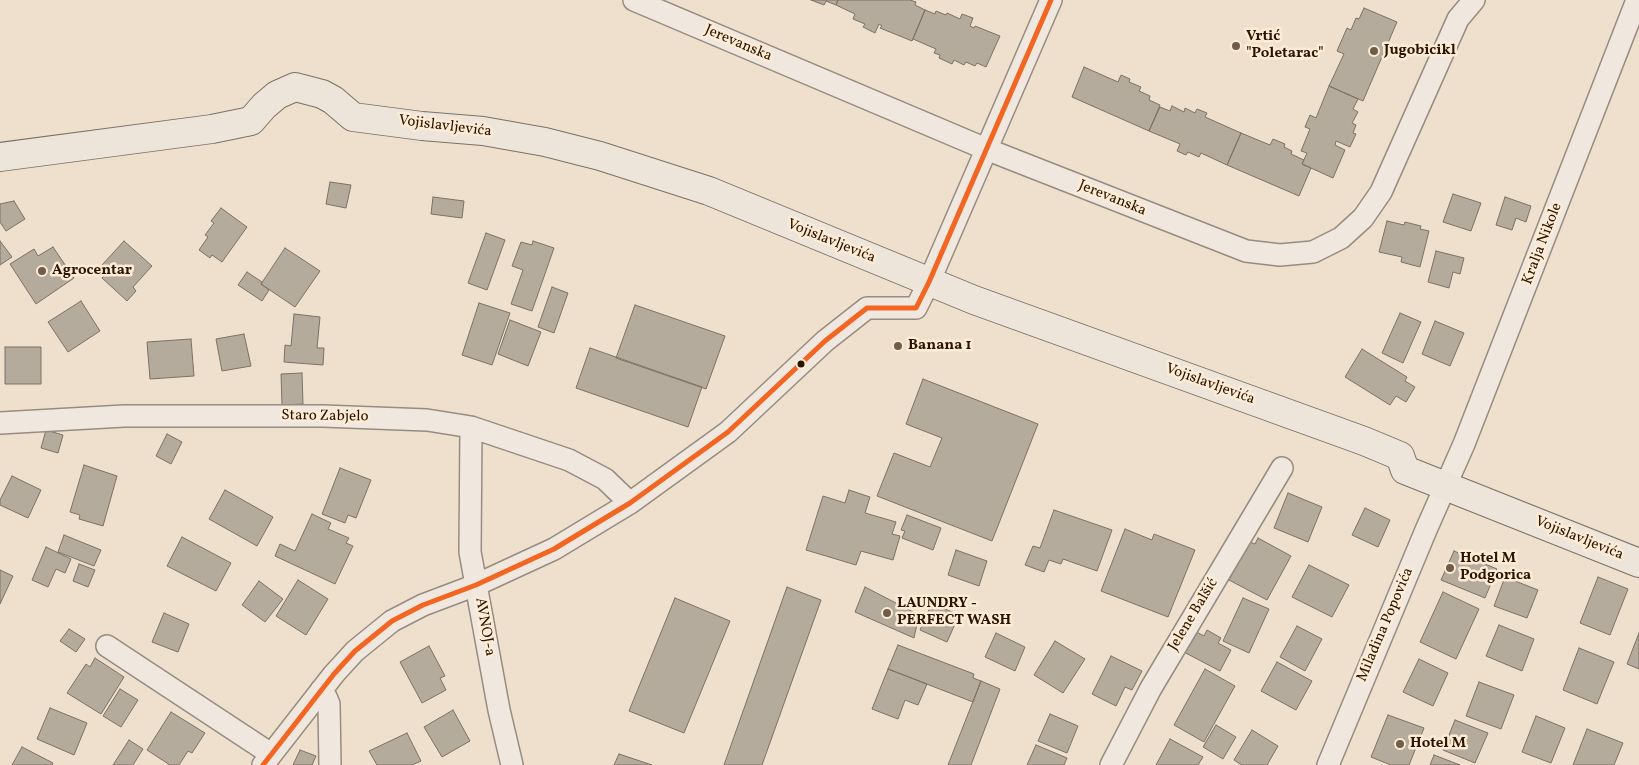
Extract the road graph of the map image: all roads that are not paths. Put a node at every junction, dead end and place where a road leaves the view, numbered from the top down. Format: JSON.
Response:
{"nodes":[{"id":1,"x":634,"y":0,"type":"edge"},
{"id":2,"x":1051,"y":0,"type":"edge"},
{"id":3,"x":1474,"y":0,"type":"edge"},
{"id":4,"x":1635,"y":0,"type":"edge"},
{"id":5,"x":986,"y":149,"type":"junction"},
{"id":6,"x":0,"y":157,"type":"edge"},
{"id":7,"x":929,"y":282,"type":"junction"},
{"id":8,"x":0,"y":423,"type":"edge"},
{"id":9,"x":471,"y":427,"type":"junction"},
{"id":10,"x":1282,"y":468,"type":"dead end"},
{"id":11,"x":1447,"y":486,"type":"junction"},
{"id":12,"x":630,"y":503,"type":"junction"},
{"id":13,"x":1639,"y":563,"type":"edge"},
{"id":14,"x":476,"y":585,"type":"junction"},
{"id":15,"x":107,"y":646,"type":"dead end"},
{"id":16,"x":321,"y":690,"type":"junction"},
{"id":17,"x":267,"y":760,"type":"edge"},
{"id":18,"x":330,"y":765,"type":"edge"},
{"id":19,"x":512,"y":765,"type":"edge"},
{"id":20,"x":1111,"y":765,"type":"edge"},
{"id":21,"x":1328,"y":765,"type":"edge"}],
"edges":[{"from":1,"to":5,"type":"street","name":"Jerevanska"},
{"from":2,"to":5,"type":"street"},
{"from":3,"to":5,"type":"street","name":"Jerevanska"},
{"from":4,"to":11,"type":"street","name":"Kralja Nikole"},
{"from":5,"to":7,"type":"street"},
{"from":6,"to":7,"type":"main road","name":"Vojislavljevića"},
{"from":7,"to":11,"type":"main road","name":"Vojislavljevića"},
{"from":7,"to":12,"type":"street"},
{"from":8,"to":9,"type":"street","name":"Staro Zabjelo"},
{"from":9,"to":12,"type":"street","name":"Staro Zabjelo"},
{"from":9,"to":14,"type":"street","name":"AVNOJ-a"},
{"from":10,"to":20,"type":"street","name":"Jelene Balšić"},
{"from":11,"to":13,"type":"main road","name":"Vojislavljevića"},
{"from":11,"to":21,"type":"street","name":"Miladina Popovića"},
{"from":12,"to":14,"type":"street"},
{"from":14,"to":16,"type":"street"},
{"from":14,"to":19,"type":"street","name":"AVNOJ-a"},
{"from":15,"to":17,"type":"street"},
{"from":16,"to":17,"type":"street"},
{"from":16,"to":18,"type":"street"}]}
